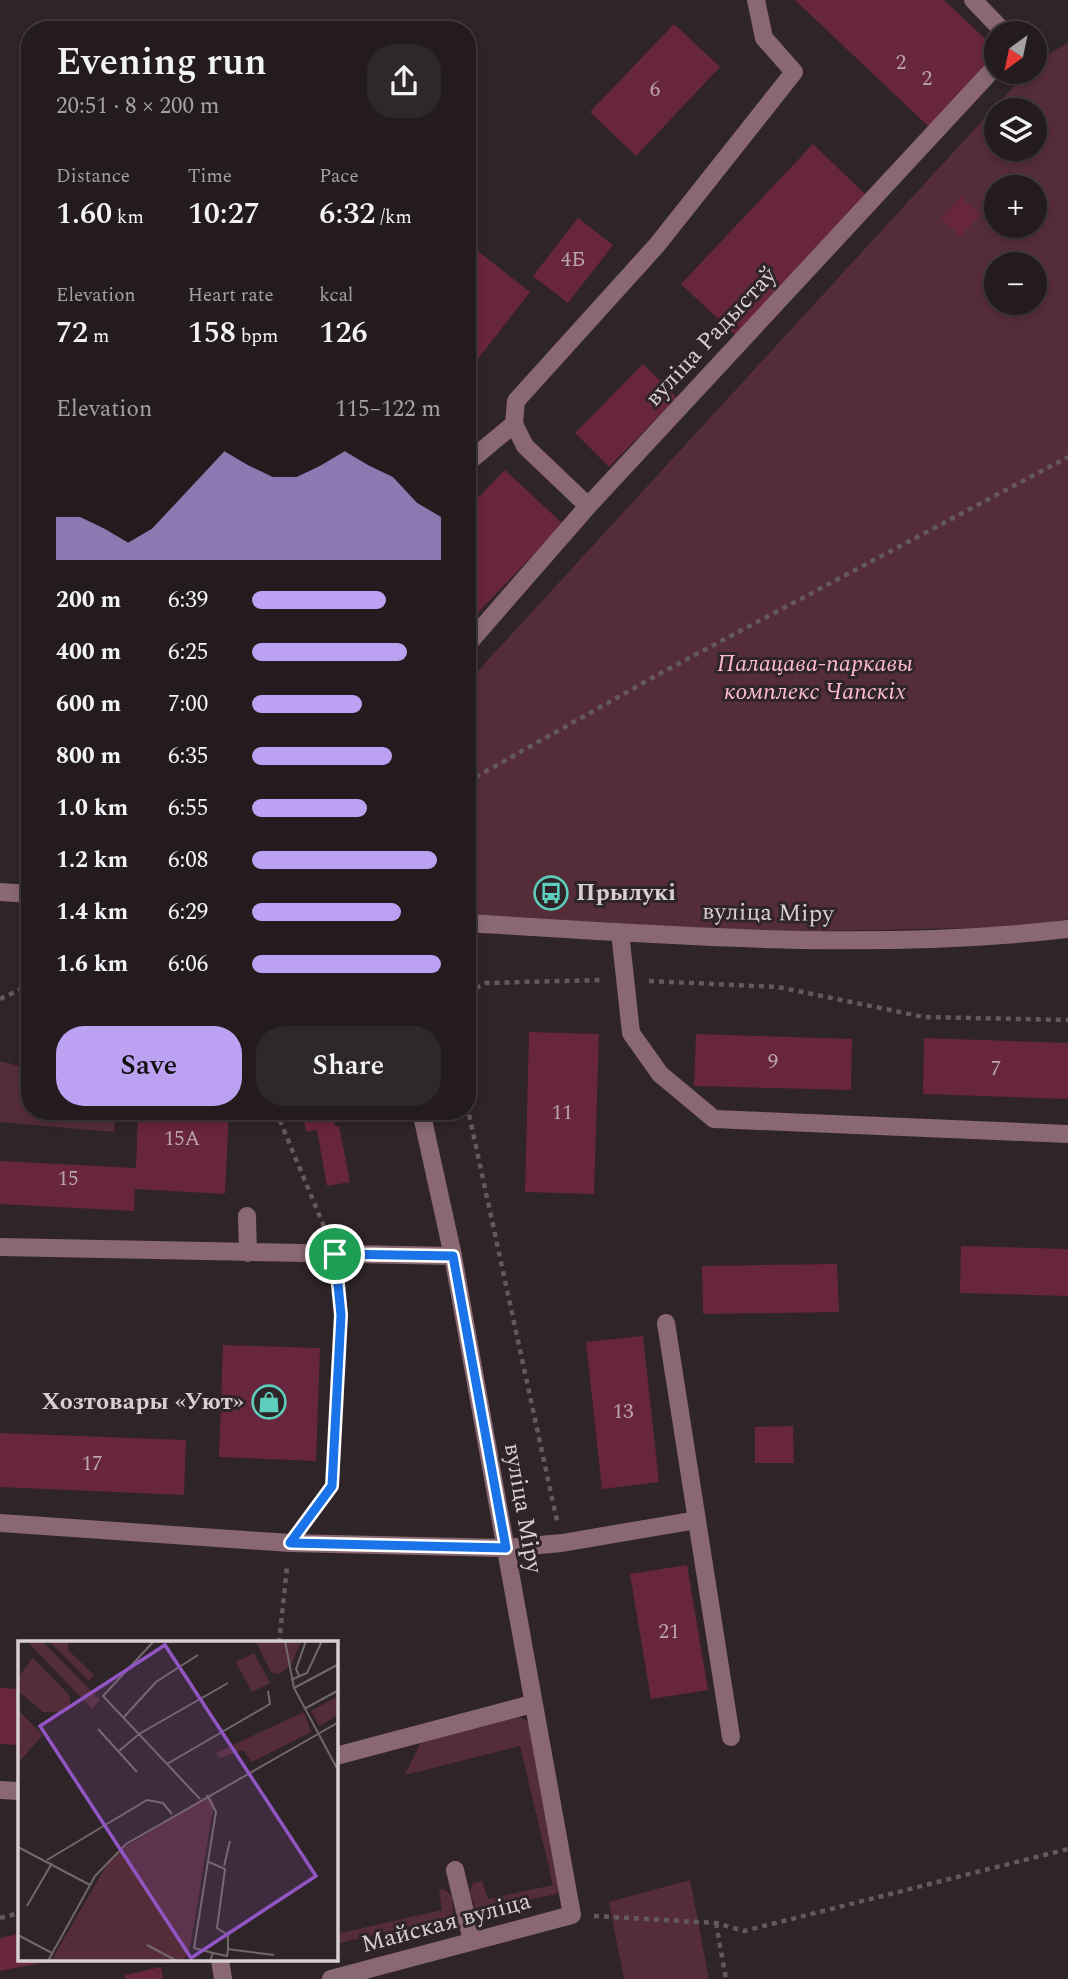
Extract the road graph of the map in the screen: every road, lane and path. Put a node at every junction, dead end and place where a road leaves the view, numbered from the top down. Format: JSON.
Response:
{"nodes":[{"id":1,"x":756,"y":0,"type":"edge"},
{"id":2,"x":973,"y":0,"type":"edge"},
{"id":3,"x":993,"y":21,"type":"edge"},
{"id":4,"x":984,"y":79,"type":"edge"},
{"id":5,"x":514,"y":424,"type":"junction"},
{"id":6,"x":476,"y":456,"type":"edge"},
{"id":7,"x":1068,"y":457,"type":"edge"},
{"id":8,"x":588,"y":506,"type":"junction"},
{"id":9,"x":476,"y":635,"type":"edge"},
{"id":10,"x":476,"y":777,"type":"edge"},
{"id":11,"x":0,"y":892,"type":"edge"},
{"id":12,"x":21,"y":893,"type":"edge"},
{"id":13,"x":476,"y":924,"type":"edge"},
{"id":14,"x":1068,"y":929,"type":"edge"},
{"id":15,"x":620,"y":932,"type":"junction"},
{"id":16,"x":623,"y":979,"type":"junction"},
{"id":17,"x":476,"y":988,"type":"edge"},
{"id":18,"x":21,"y":989,"type":"edge"},
{"id":19,"x":0,"y":999,"type":"edge"},
{"id":20,"x":1068,"y":1020,"type":"edge"},
{"id":21,"x":280,"y":1120,"type":"edge"},
{"id":22,"x":423,"y":1120,"type":"edge"},
{"id":23,"x":470,"y":1120,"type":"edge"},
{"id":24,"x":1068,"y":1134,"type":"edge"},
{"id":25,"x":247,"y":1216,"type":"dead end"},
{"id":26,"x":0,"y":1247,"type":"edge"},
{"id":27,"x":248,"y":1253,"type":"junction"},
{"id":28,"x":335,"y":1254,"type":"junction"},
{"id":29,"x":453,"y":1256,"type":"junction"},
{"id":30,"x":666,"y":1323,"type":"dead end"},
{"id":31,"x":697,"y":1520,"type":"junction"},
{"id":32,"x":0,"y":1523,"type":"edge"},
{"id":33,"x":290,"y":1543,"type":"junction"},
{"id":34,"x":562,"y":1543,"type":"junction"},
{"id":35,"x":506,"y":1548,"type":"junction"},
{"id":36,"x":279,"y":1641,"type":"edge"},
{"id":37,"x":532,"y":1704,"type":"junction"},
{"id":38,"x":731,"y":1737,"type":"dead end"},
{"id":39,"x":338,"y":1755,"type":"edge"},
{"id":40,"x":0,"y":1790,"type":"edge"},
{"id":41,"x":18,"y":1791,"type":"edge"},
{"id":42,"x":1068,"y":1849,"type":"edge"},
{"id":43,"x":455,"y":1870,"type":"dead end"},
{"id":44,"x":18,"y":1913,"type":"edge"},
{"id":45,"x":572,"y":1915,"type":"junction"},
{"id":46,"x":0,"y":1918,"type":"edge"},
{"id":47,"x":716,"y":1923,"type":"junction"},
{"id":48,"x":472,"y":1941,"type":"junction"},
{"id":49,"x":331,"y":1979,"type":"edge"},
{"id":50,"x":726,"y":1979,"type":"edge"}],
"edges":[{"from":1,"to":5,"type":"street"},
{"from":2,"to":3,"type":"street"},
{"from":4,"to":8,"type":"street","name":"вуліца Радыстаў"},
{"from":5,"to":6,"type":"street"},
{"from":5,"to":8,"type":"street"},
{"from":7,"to":10,"type":"path"},
{"from":8,"to":9,"type":"street","name":"вуліца Радыстаў"},
{"from":11,"to":12,"type":"street"},
{"from":13,"to":15,"type":"street","name":"вуліца Міру"},
{"from":14,"to":15,"type":"street","name":"вуліца Міру"},
{"from":15,"to":16,"type":"street"},
{"from":16,"to":17,"type":"path"},
{"from":16,"to":20,"type":"path"},
{"from":16,"to":24,"type":"street"},
{"from":18,"to":19,"type":"path"},
{"from":21,"to":28,"type":"path"},
{"from":22,"to":29,"type":"street","name":"вуліца Міру"},
{"from":23,"to":34,"type":"path"},
{"from":25,"to":27,"type":"street"},
{"from":26,"to":27,"type":"street"},
{"from":27,"to":28,"type":"street"},
{"from":28,"to":29,"type":"street"},
{"from":28,"to":33,"type":"path"},
{"from":29,"to":35,"type":"street","name":"вуліца Міру"},
{"from":30,"to":31,"type":"street"},
{"from":31,"to":34,"type":"street"},
{"from":31,"to":38,"type":"street"},
{"from":32,"to":33,"type":"street"},
{"from":33,"to":35,"type":"street"},
{"from":33,"to":36,"type":"path"},
{"from":34,"to":35,"type":"street"},
{"from":35,"to":37,"type":"street","name":"вуліца Міру"},
{"from":37,"to":39,"type":"street"},
{"from":37,"to":45,"type":"street","name":"вуліца Міру"},
{"from":40,"to":41,"type":"street"},
{"from":42,"to":47,"type":"path"},
{"from":43,"to":48,"type":"street"},
{"from":44,"to":46,"type":"path"},
{"from":45,"to":47,"type":"path"},
{"from":45,"to":48,"type":"street","name":"Майская вуліца"},
{"from":47,"to":50,"type":"path"},
{"from":48,"to":49,"type":"street","name":"Майская вуліца"}]}
